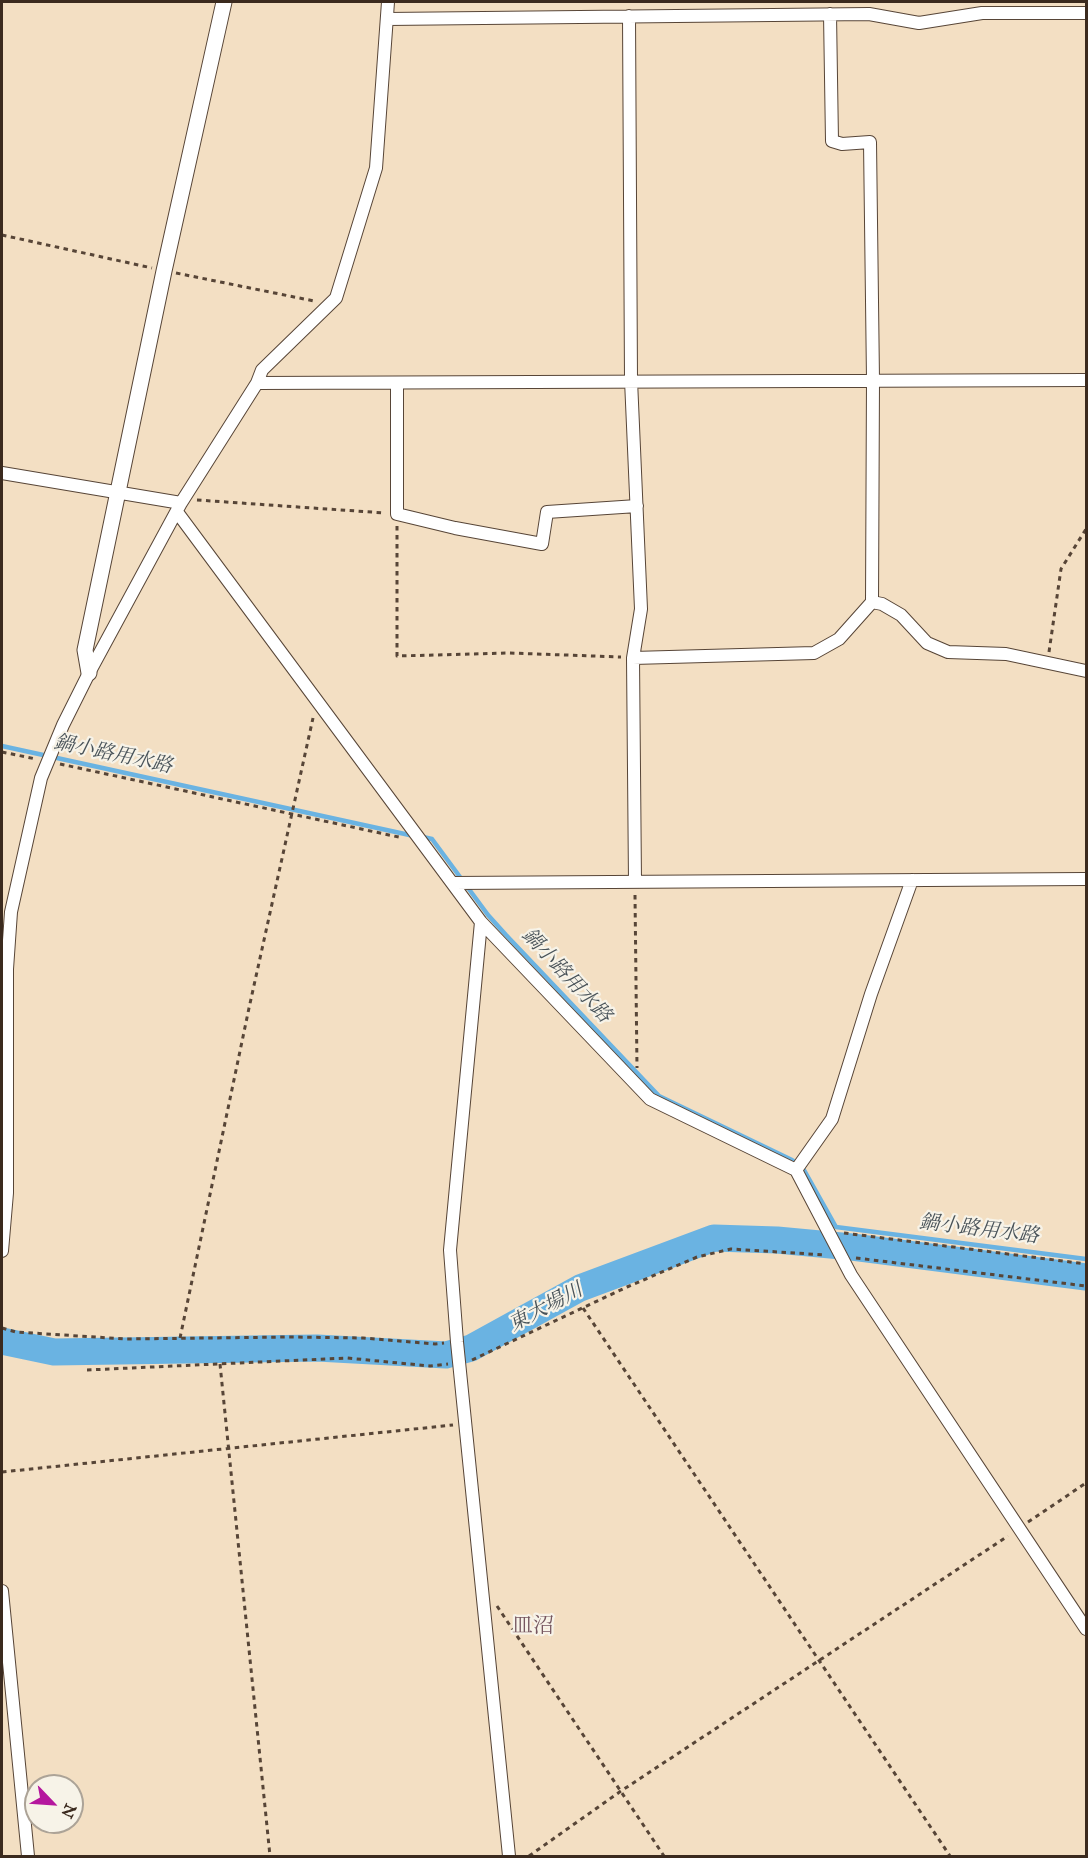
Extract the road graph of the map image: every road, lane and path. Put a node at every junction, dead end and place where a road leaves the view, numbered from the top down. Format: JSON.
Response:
{"nodes":[{"id":1,"x":224,"y":2,"type":"edge"},
{"id":2,"x":388,"y":2,"type":"edge"},
{"id":3,"x":1086,"y":13,"type":"edge"},
{"id":4,"x":830,"y":14,"type":"junction"},
{"id":5,"x":628,"y":16,"type":"junction"},
{"id":6,"x":387,"y":19,"type":"junction"},
{"id":7,"x":631,"y":380,"type":"junction"},
{"id":8,"x":873,"y":380,"type":"junction"},
{"id":9,"x":1086,"y":380,"type":"edge"},
{"id":10,"x":257,"y":383,"type":"junction"},
{"id":11,"x":397,"y":383,"type":"junction"},
{"id":12,"x":2,"y":473,"type":"edge"},
{"id":13,"x":118,"y":493,"type":"junction"},
{"id":14,"x":180,"y":505,"type":"junction"},
{"id":15,"x":636,"y":506,"type":"junction"},
{"id":16,"x":398,"y":514,"type":"junction"},
{"id":17,"x":1086,"y":529,"type":"edge"},
{"id":18,"x":872,"y":602,"type":"junction"},
{"id":19,"x":633,"y":658,"type":"junction"},
{"id":20,"x":1047,"y":662,"type":"junction"},
{"id":21,"x":1086,"y":671,"type":"edge"},
{"id":22,"x":89,"y":673,"type":"junction"},
{"id":23,"x":319,"y":704,"type":"junction"},
{"id":24,"x":2,"y":752,"type":"edge"},
{"id":25,"x":47,"y":761,"type":"junction"},
{"id":26,"x":292,"y":814,"type":"junction"},
{"id":27,"x":422,"y":842,"type":"junction"},
{"id":28,"x":1086,"y":879,"type":"edge"},
{"id":29,"x":912,"y":880,"type":"junction"},
{"id":30,"x":635,"y":882,"type":"junction"},
{"id":31,"x":453,"y":883,"type":"junction"},
{"id":32,"x":481,"y":922,"type":"junction"},
{"id":33,"x":637,"y":1085,"type":"junction"},
{"id":34,"x":796,"y":1170,"type":"junction"},
{"id":35,"x":4,"y":1193,"type":"edge"},
{"id":36,"x":827,"y":1230,"type":"junction"},
{"id":37,"x":2,"y":1251,"type":"edge"},
{"id":38,"x":841,"y":1256,"type":"junction"},
{"id":39,"x":1086,"y":1264,"type":"edge"},
{"id":40,"x":1086,"y":1286,"type":"edge"},
{"id":41,"x":583,"y":1308,"type":"junction"},
{"id":42,"x":2,"y":1328,"type":"edge"},
{"id":43,"x":180,"y":1338,"type":"junction"},
{"id":44,"x":457,"y":1342,"type":"junction"},
{"id":45,"x":220,"y":1364,"type":"junction"},
{"id":46,"x":461,"y":1364,"type":"junction"},
{"id":47,"x":87,"y":1370,"type":"dead end"},
{"id":48,"x":466,"y":1424,"type":"junction"},
{"id":49,"x":228,"y":1448,"type":"junction"},
{"id":50,"x":2,"y":1472,"type":"edge"},
{"id":51,"x":1086,"y":1483,"type":"edge"},
{"id":52,"x":1018,"y":1529,"type":"junction"},
{"id":53,"x":2,"y":1591,"type":"edge"},
{"id":54,"x":495,"y":1603,"type":"dead end"},
{"id":55,"x":1086,"y":1629,"type":"edge"},
{"id":56,"x":819,"y":1660,"type":"junction"},
{"id":57,"x":621,"y":1791,"type":"junction"},
{"id":58,"x":28,"y":1857,"type":"edge"},
{"id":59,"x":270,"y":1857,"type":"edge"},
{"id":60,"x":509,"y":1857,"type":"edge"},
{"id":61,"x":529,"y":1857,"type":"edge"},
{"id":62,"x":664,"y":1857,"type":"edge"},
{"id":63,"x":950,"y":1857,"type":"edge"}],
"edges":[{"from":1,"to":13,"type":"street"},
{"from":2,"to":6,"type":"street"},
{"from":3,"to":4,"type":"street"},
{"from":4,"to":5,"type":"street"},
{"from":4,"to":8,"type":"street"},
{"from":5,"to":6,"type":"street"},
{"from":5,"to":7,"type":"street"},
{"from":6,"to":10,"type":"street"},
{"from":7,"to":8,"type":"street"},
{"from":7,"to":11,"type":"street"},
{"from":7,"to":15,"type":"street"},
{"from":8,"to":9,"type":"street"},
{"from":8,"to":18,"type":"street"},
{"from":10,"to":11,"type":"street"},
{"from":10,"to":14,"type":"street"},
{"from":11,"to":16,"type":"street"},
{"from":12,"to":13,"type":"street"},
{"from":13,"to":14,"type":"street"},
{"from":13,"to":22,"type":"street"},
{"from":14,"to":16,"type":"path"},
{"from":14,"to":22,"type":"street"},
{"from":14,"to":23,"type":"street"},
{"from":15,"to":16,"type":"street"},
{"from":15,"to":19,"type":"street"},
{"from":16,"to":19,"type":"path"},
{"from":17,"to":20,"type":"path"},
{"from":18,"to":19,"type":"street"},
{"from":18,"to":20,"type":"street"},
{"from":19,"to":30,"type":"street"},
{"from":20,"to":21,"type":"street"},
{"from":22,"to":25,"type":"street"},
{"from":23,"to":26,"type":"path"},
{"from":23,"to":27,"type":"street"},
{"from":24,"to":25,"type":"path"},
{"from":25,"to":26,"type":"path"},
{"from":25,"to":35,"type":"street"},
{"from":26,"to":27,"type":"path"},
{"from":26,"to":43,"type":"path"},
{"from":27,"to":31,"type":"street"},
{"from":28,"to":29,"type":"street"},
{"from":29,"to":30,"type":"street"},
{"from":29,"to":34,"type":"street"},
{"from":30,"to":31,"type":"street"},
{"from":30,"to":33,"type":"path"},
{"from":31,"to":32,"type":"street"},
{"from":32,"to":33,"type":"street"},
{"from":32,"to":44,"type":"street"},
{"from":33,"to":34,"type":"street"},
{"from":34,"to":36,"type":"street"},
{"from":35,"to":37,"type":"street"},
{"from":36,"to":38,"type":"street"},
{"from":36,"to":39,"type":"path"},
{"from":38,"to":40,"type":"path"},
{"from":38,"to":41,"type":"path"},
{"from":38,"to":52,"type":"street"},
{"from":41,"to":46,"type":"path"},
{"from":41,"to":56,"type":"path"},
{"from":42,"to":43,"type":"path"},
{"from":43,"to":44,"type":"path"},
{"from":44,"to":46,"type":"street"},
{"from":45,"to":46,"type":"path"},
{"from":45,"to":47,"type":"path"},
{"from":45,"to":49,"type":"path"},
{"from":46,"to":48,"type":"street"},
{"from":48,"to":49,"type":"path"},
{"from":48,"to":60,"type":"street"},
{"from":49,"to":50,"type":"path"},
{"from":49,"to":59,"type":"path"},
{"from":51,"to":52,"type":"path"},
{"from":52,"to":55,"type":"street"},
{"from":52,"to":56,"type":"path"},
{"from":53,"to":58,"type":"street"},
{"from":54,"to":57,"type":"path"},
{"from":56,"to":57,"type":"path"},
{"from":56,"to":63,"type":"path"},
{"from":57,"to":61,"type":"path"},
{"from":57,"to":62,"type":"path"}]}
